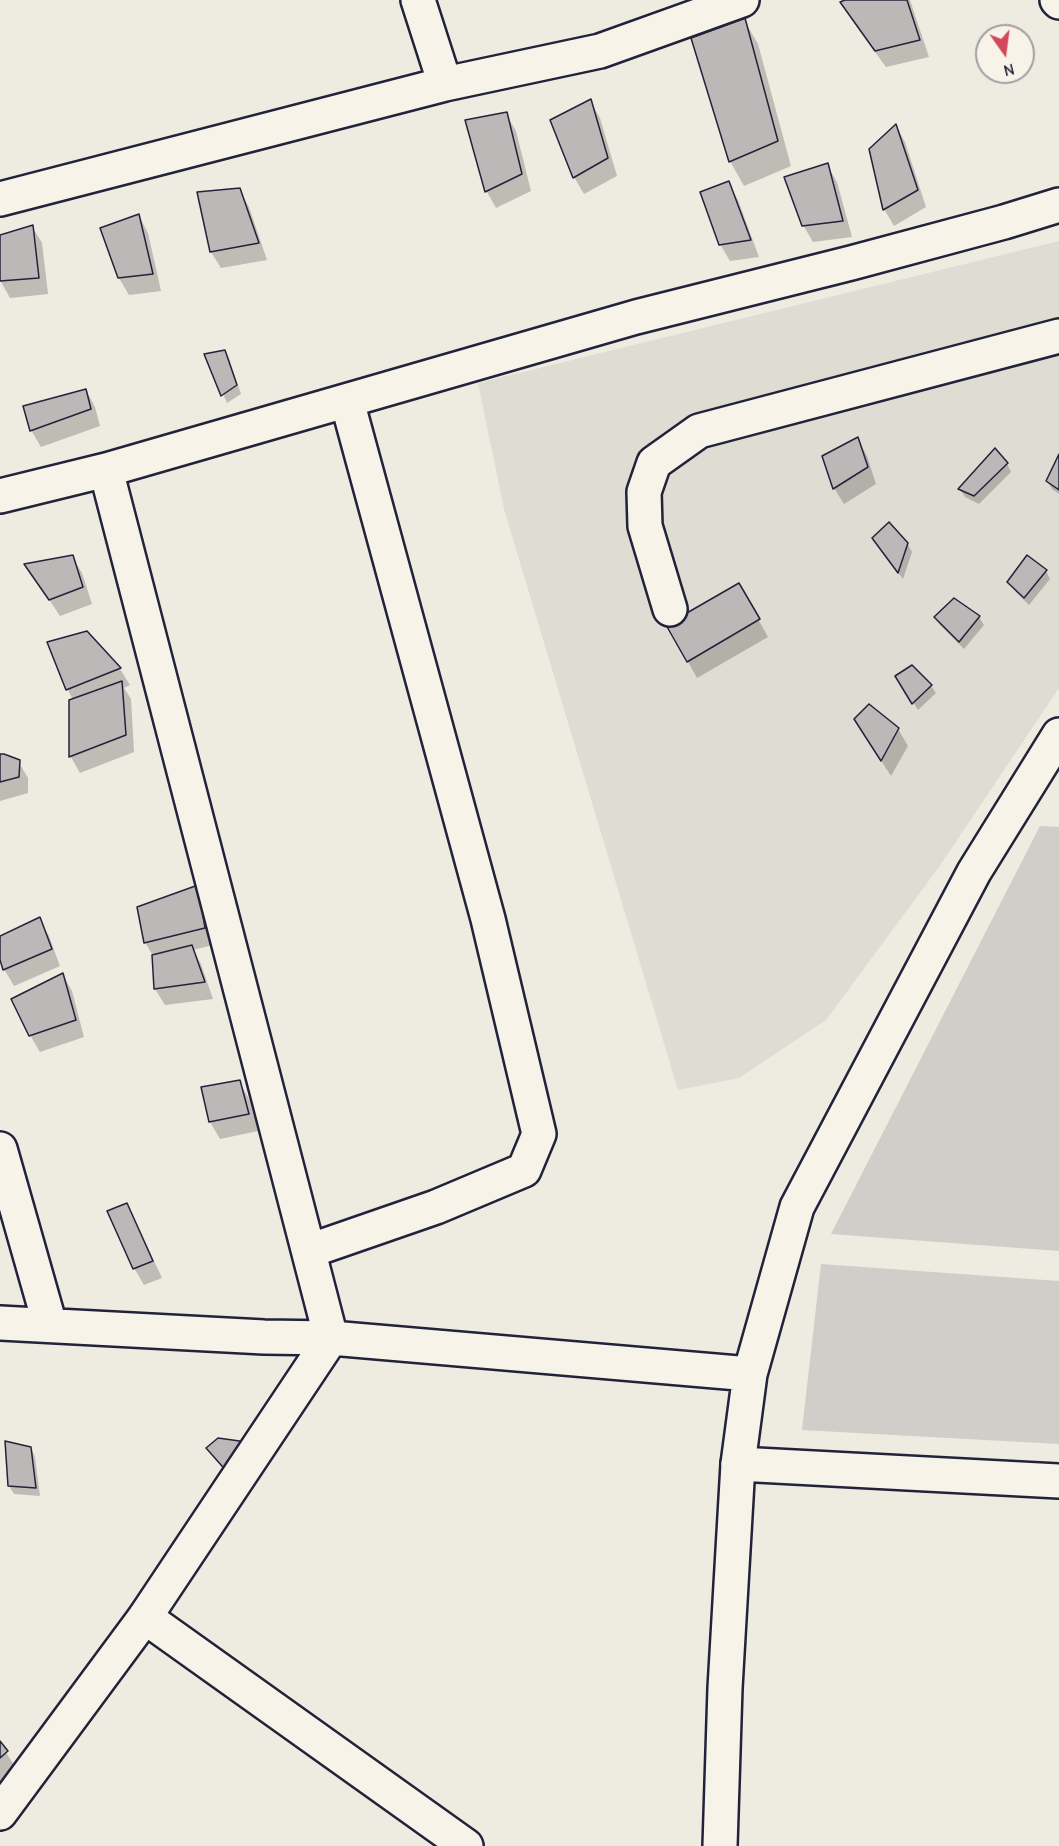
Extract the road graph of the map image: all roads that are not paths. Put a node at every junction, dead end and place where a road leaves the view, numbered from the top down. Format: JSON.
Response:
{"nodes":[{"id":1,"x":418,"y":0,"type":"edge"},
{"id":2,"x":742,"y":0,"type":"edge"},
{"id":3,"x":445,"y":84,"type":"junction"},
{"id":4,"x":0,"y":199,"type":"edge"},
{"id":5,"x":1059,"y":205,"type":"edge"},
{"id":6,"x":1059,"y":336,"type":"edge"},
{"id":7,"x":347,"y":401,"type":"junction"},
{"id":8,"x":106,"y":470,"type":"junction"},
{"id":9,"x":0,"y":496,"type":"edge"},
{"id":10,"x":670,"y":609,"type":"dead end"},
{"id":11,"x":1059,"y":735,"type":"edge"},
{"id":12,"x":0,"y":1149,"type":"edge"},
{"id":13,"x":309,"y":1251,"type":"junction"},
{"id":14,"x":0,"y":1323,"type":"edge"},
{"id":15,"x":50,"y":1325,"type":"junction"},
{"id":16,"x":331,"y":1338,"type":"junction"},
{"id":17,"x":750,"y":1374,"type":"junction"},
{"id":18,"x":738,"y":1464,"type":"junction"},
{"id":19,"x":1059,"y":1481,"type":"edge"},
{"id":20,"x":145,"y":1617,"type":"junction"},
{"id":21,"x":0,"y":1813,"type":"edge"},
{"id":22,"x":466,"y":1846,"type":"edge"},
{"id":23,"x":720,"y":1846,"type":"edge"}],
"edges":[{"from":1,"to":3,"type":"street"},
{"from":2,"to":3,"type":"street"},
{"from":3,"to":4,"type":"street"},
{"from":5,"to":7,"type":"street"},
{"from":6,"to":10,"type":"street"},
{"from":7,"to":8,"type":"street"},
{"from":7,"to":13,"type":"street"},
{"from":8,"to":9,"type":"street"},
{"from":8,"to":13,"type":"street"},
{"from":11,"to":17,"type":"street"},
{"from":12,"to":15,"type":"street"},
{"from":13,"to":16,"type":"street"},
{"from":14,"to":15,"type":"street"},
{"from":15,"to":16,"type":"street"},
{"from":16,"to":17,"type":"street"},
{"from":16,"to":20,"type":"street"},
{"from":17,"to":18,"type":"street"},
{"from":18,"to":19,"type":"street"},
{"from":18,"to":23,"type":"street"},
{"from":20,"to":21,"type":"street"},
{"from":20,"to":22,"type":"street"}]}
